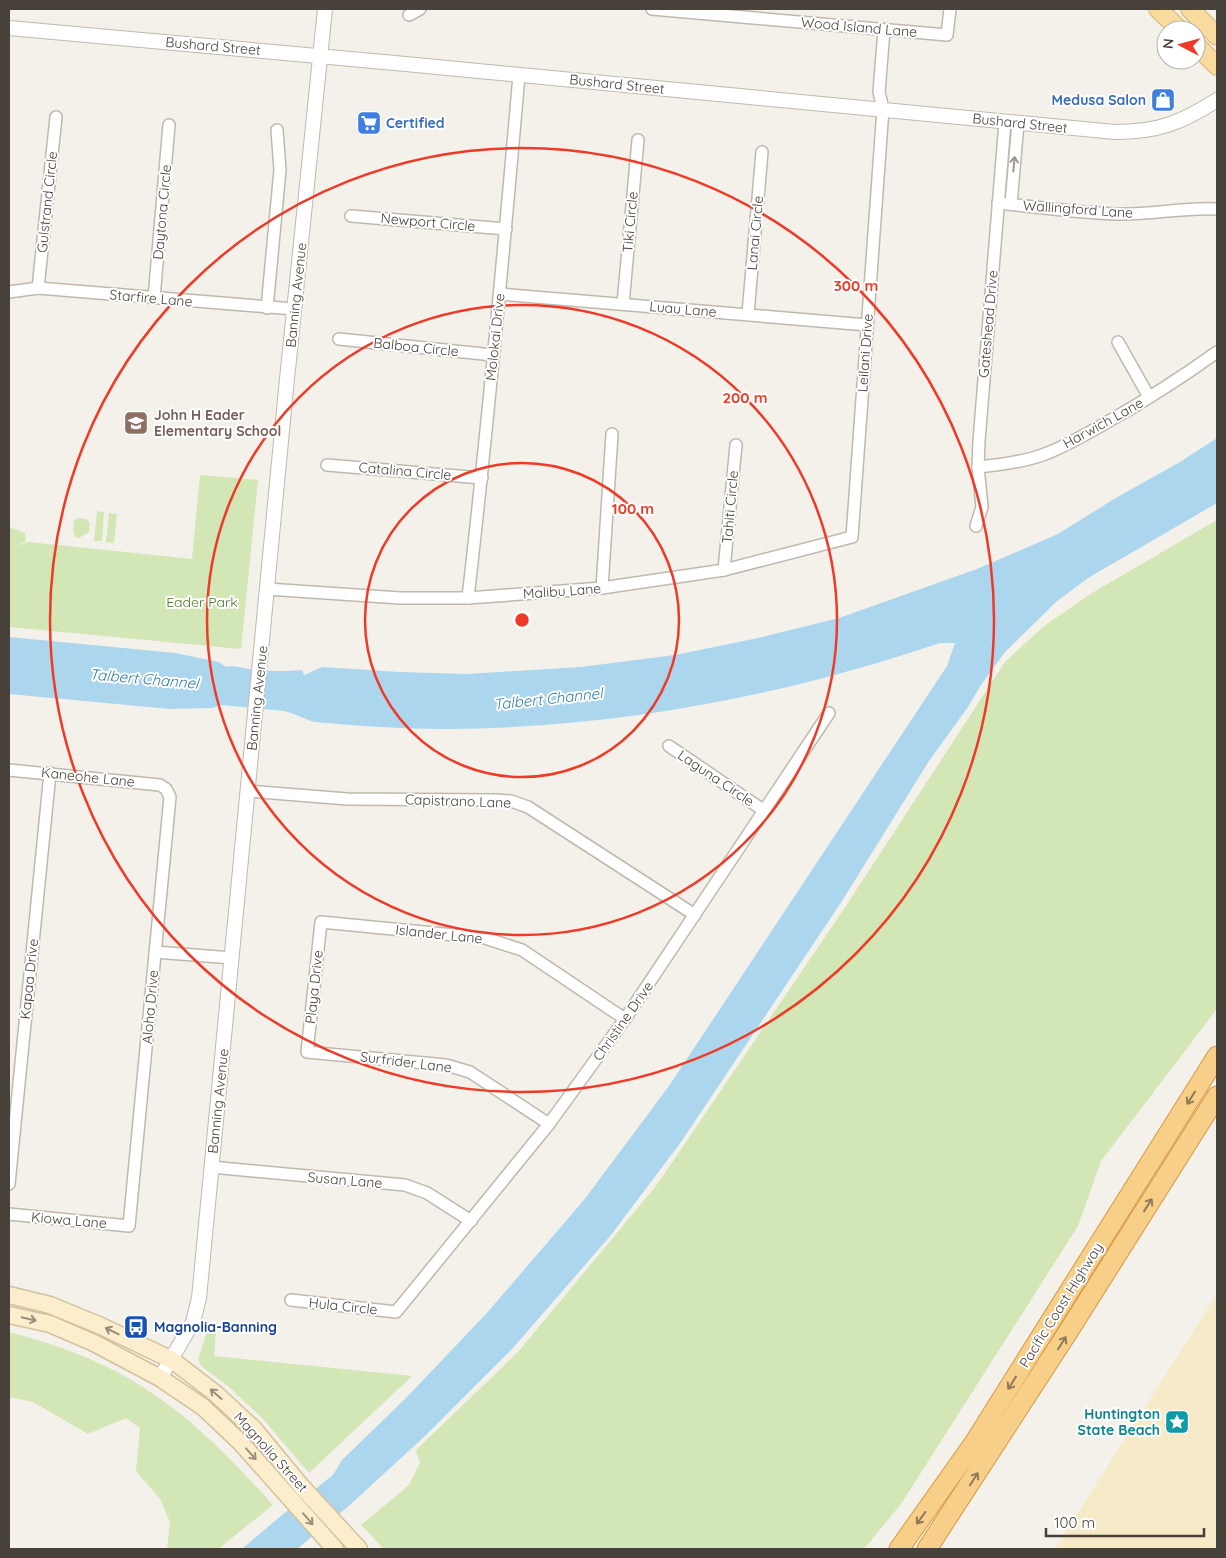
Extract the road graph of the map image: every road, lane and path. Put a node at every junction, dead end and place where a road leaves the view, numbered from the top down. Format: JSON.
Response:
{"nodes":[{"id":1,"x":324,"y":9,"type":"edge"},
{"id":2,"x":420,"y":9,"type":"edge"},
{"id":3,"x":652,"y":9,"type":"edge"},
{"id":4,"x":950,"y":9,"type":"edge"},
{"id":5,"x":1158,"y":9,"type":"edge"},
{"id":6,"x":1190,"y":9,"type":"edge"},
{"id":7,"x":409,"y":12,"type":"edge"},
{"id":8,"x":1170,"y":20,"type":"edge"},
{"id":9,"x":9,"y":28,"type":"edge"},
{"id":10,"x":884,"y":30,"type":"junction"},
{"id":11,"x":1217,"y":36,"type":"edge"},
{"id":12,"x":320,"y":56,"type":"junction"},
{"id":13,"x":1206,"y":56,"type":"edge"},
{"id":14,"x":1217,"y":66,"type":"edge"},
{"id":15,"x":519,"y":75,"type":"junction"},
{"id":16,"x":1217,"y":100,"type":"edge"},
{"id":17,"x":883,"y":109,"type":"junction"},
{"id":18,"x":56,"y":117,"type":"dead end"},
{"id":19,"x":1012,"y":122,"type":"junction"},
{"id":20,"x":169,"y":126,"type":"dead end"},
{"id":21,"x":277,"y":130,"type":"dead end"},
{"id":22,"x":638,"y":140,"type":"dead end"},
{"id":23,"x":762,"y":152,"type":"dead end"},
{"id":24,"x":998,"y":203,"type":"junction"},
{"id":25,"x":1011,"y":204,"type":"junction"},
{"id":26,"x":1217,"y":208,"type":"edge"},
{"id":27,"x":351,"y":216,"type":"dead end"},
{"id":28,"x":506,"y":229,"type":"junction"},
{"id":29,"x":38,"y":288,"type":"junction"},
{"id":30,"x":9,"y":292,"type":"edge"},
{"id":31,"x":500,"y":294,"type":"junction"},
{"id":32,"x":154,"y":298,"type":"junction"},
{"id":33,"x":623,"y":304,"type":"junction"},
{"id":34,"x":267,"y":308,"type":"junction"},
{"id":35,"x":294,"y":309,"type":"junction"},
{"id":36,"x":748,"y":314,"type":"junction"},
{"id":37,"x":867,"y":325,"type":"junction"},
{"id":38,"x":339,"y":339,"type":"dead end"},
{"id":39,"x":1118,"y":342,"type":"dead end"},
{"id":40,"x":1217,"y":352,"type":"edge"},
{"id":41,"x":493,"y":355,"type":"junction"},
{"id":42,"x":1149,"y":397,"type":"junction"},
{"id":43,"x":612,"y":434,"type":"dead end"},
{"id":44,"x":736,"y":445,"type":"dead end"},
{"id":45,"x":327,"y":465,"type":"dead end"},
{"id":46,"x":978,"y":467,"type":"junction"},
{"id":47,"x":482,"y":478,"type":"junction"},
{"id":48,"x":976,"y":526,"type":"dead end"},
{"id":49,"x":852,"y":537,"type":"joint"},
{"id":50,"x":724,"y":570,"type":"junction"},
{"id":51,"x":602,"y":588,"type":"junction"},
{"id":52,"x":267,"y":589,"type":"junction"},
{"id":53,"x":468,"y":598,"type":"junction"},
{"id":54,"x":829,"y":713,"type":"dead end"},
{"id":55,"x":669,"y":746,"type":"dead end"},
{"id":56,"x":9,"y":770,"type":"edge"},
{"id":57,"x":50,"y":773,"type":"junction"},
{"id":58,"x":166,"y":789,"type":"joint"},
{"id":59,"x":248,"y":791,"type":"junction"},
{"id":60,"x":764,"y":810,"type":"junction"},
{"id":61,"x":695,"y":915,"type":"junction"},
{"id":62,"x":321,"y":922,"type":"joint"},
{"id":63,"x":155,"y":952,"type":"junction"},
{"id":64,"x":232,"y":958,"type":"junction"},
{"id":65,"x":625,"y":1019,"type":"junction"},
{"id":66,"x":307,"y":1052,"type":"joint"},
{"id":67,"x":1217,"y":1056,"type":"edge"},
{"id":68,"x":1217,"y":1096,"type":"edge"},
{"id":69,"x":549,"y":1124,"type":"junction"},
{"id":70,"x":211,"y":1167,"type":"junction"},
{"id":71,"x":9,"y":1184,"type":"edge"},
{"id":72,"x":9,"y":1214,"type":"edge"},
{"id":73,"x":471,"y":1220,"type":"junction"},
{"id":74,"x":129,"y":1226,"type":"joint"},
{"id":75,"x":9,"y":1295,"type":"edge"},
{"id":76,"x":291,"y":1300,"type":"dead end"},
{"id":77,"x":396,"y":1312,"type":"joint"},
{"id":78,"x":9,"y":1315,"type":"edge"},
{"id":79,"x":172,"y":1360,"type":"junction"},
{"id":80,"x":160,"y":1378,"type":"junction"},
{"id":81,"x":290,"y":1486,"type":"junction"},
{"id":82,"x":334,"y":1548,"type":"edge"},
{"id":83,"x":359,"y":1549,"type":"edge"},
{"id":84,"x":899,"y":1549,"type":"edge"},
{"id":85,"x":928,"y":1549,"type":"edge"}],
"edges":[{"from":1,"to":12,"type":"street","name":"Banning Avenue"},
{"from":2,"to":7,"type":"street"},
{"from":3,"to":10,"type":"street","name":"Wood Island Lane"},
{"from":4,"to":10,"type":"street","name":"Wood Island Lane"},
{"from":5,"to":8,"type":"main road"},
{"from":6,"to":11,"type":"main road"},
{"from":9,"to":12,"type":"street","name":"Bushard Street"},
{"from":10,"to":17,"type":"street","name":"Leilani Drive"},
{"from":12,"to":15,"type":"street","name":"Bushard Street"},
{"from":12,"to":35,"type":"street","name":"Banning Avenue"},
{"from":13,"to":14,"type":"main road"},
{"from":15,"to":17,"type":"street","name":"Bushard Street"},
{"from":15,"to":28,"type":"street","name":"Molokai Drive"},
{"from":16,"to":19,"type":"street","name":"Bushard Street"},
{"from":17,"to":19,"type":"street","name":"Bushard Street"},
{"from":17,"to":37,"type":"street","name":"Leilani Drive"},
{"from":18,"to":29,"type":"street","name":"Gulstrand Circle"},
{"from":19,"to":24,"type":"street","name":"Gateshead Drive"},
{"from":25,"to":19,"type":"street","one_way":true},
{"from":20,"to":32,"type":"street","name":"Daytona Circle"},
{"from":21,"to":34,"type":"street","name":"Banning Avenue"},
{"from":22,"to":33,"type":"street","name":"Tiki Circle"},
{"from":23,"to":36,"type":"street","name":"Lanai Circle"},
{"from":24,"to":25,"type":"street","name":"Wallingford Lane"},
{"from":24,"to":46,"type":"street","name":"Gateshead Drive"},
{"from":25,"to":26,"type":"street","name":"Wallingford Lane"},
{"from":27,"to":28,"type":"street","name":"Newport Circle"},
{"from":28,"to":31,"type":"street","name":"Molokai Drive"},
{"from":29,"to":30,"type":"street","name":"Starfire Lane"},
{"from":29,"to":32,"type":"street","name":"Starfire Lane"},
{"from":31,"to":33,"type":"street","name":"Luau Lane"},
{"from":31,"to":41,"type":"street","name":"Molokai Drive"},
{"from":32,"to":34,"type":"street","name":"Starfire Lane"},
{"from":33,"to":36,"type":"street","name":"Luau Lane"},
{"from":34,"to":35,"type":"street","name":"Starfire Lane"},
{"from":35,"to":52,"type":"street","name":"Banning Avenue"},
{"from":36,"to":37,"type":"street","name":"Luau Lane"},
{"from":37,"to":49,"type":"street","name":"Leilani Drive"},
{"from":38,"to":41,"type":"street","name":"Balboa Circle"},
{"from":39,"to":42,"type":"street"},
{"from":40,"to":42,"type":"street","name":"Harwich Lane"},
{"from":41,"to":47,"type":"street","name":"Molokai Drive"},
{"from":42,"to":46,"type":"street","name":"Harwich Lane"},
{"from":43,"to":51,"type":"street"},
{"from":44,"to":50,"type":"street","name":"Tahiti Circle"},
{"from":45,"to":47,"type":"street","name":"Catalina Circle"},
{"from":46,"to":48,"type":"street","name":"Gateshead Drive"},
{"from":47,"to":53,"type":"street","name":"Molokai Drive"},
{"from":49,"to":50,"type":"street","name":"Malibu Lane"},
{"from":50,"to":51,"type":"street","name":"Malibu Lane"},
{"from":51,"to":53,"type":"street","name":"Malibu Lane"},
{"from":52,"to":53,"type":"street","name":"Malibu Lane"},
{"from":52,"to":59,"type":"street","name":"Banning Avenue"},
{"from":54,"to":60,"type":"street","name":"Christine Drive"},
{"from":55,"to":60,"type":"street","name":"Laguna Circle"},
{"from":56,"to":57,"type":"street","name":"Kaneohe Lane"},
{"from":57,"to":58,"type":"street","name":"Kaneohe Lane"},
{"from":57,"to":71,"type":"street","name":"Kapaa Drive"},
{"from":58,"to":63,"type":"street","name":"Aloha Drive"},
{"from":59,"to":61,"type":"street","name":"Capistrano Lane"},
{"from":59,"to":64,"type":"street","name":"Banning Avenue"},
{"from":60,"to":61,"type":"street","name":"Christine Drive"},
{"from":61,"to":65,"type":"street","name":"Christine Drive"},
{"from":62,"to":65,"type":"street","name":"Islander Lane"},
{"from":62,"to":66,"type":"street","name":"Playa Drive"},
{"from":63,"to":64,"type":"street"},
{"from":63,"to":74,"type":"street","name":"Aloha Drive"},
{"from":64,"to":70,"type":"street","name":"Banning Avenue"},
{"from":65,"to":69,"type":"street","name":"Christine Drive"},
{"from":66,"to":69,"type":"street","name":"Surfrider Lane"},
{"from":67,"to":84,"type":"highway","name":"Pacific Coast Highway","one_way":true},
{"from":85,"to":68,"type":"highway","name":"Pacific Coast Highway","one_way":true},
{"from":69,"to":73,"type":"street","name":"Christine Drive"},
{"from":70,"to":73,"type":"street","name":"Susan Lane"},
{"from":70,"to":79,"type":"street","name":"Banning Avenue"},
{"from":72,"to":74,"type":"street","name":"Kiowa Lane"},
{"from":73,"to":77,"type":"street","name":"Christine Drive"},
{"from":79,"to":75,"type":"main road","name":"Magnolia Street","one_way":true},
{"from":76,"to":77,"type":"street","name":"Hula Circle"},
{"from":78,"to":80,"type":"main road","name":"Magnolia Street","one_way":true},
{"from":79,"to":80,"type":"street","name":"Banning Avenue"},
{"from":81,"to":79,"type":"main road","name":"Magnolia Street","one_way":true},
{"from":80,"to":81,"type":"main road","name":"Magnolia Street","one_way":true},
{"from":81,"to":82,"type":"main road","name":"Magnolia Street","one_way":true},
{"from":81,"to":83,"type":"main road","name":"Magnolia Street"}]}
